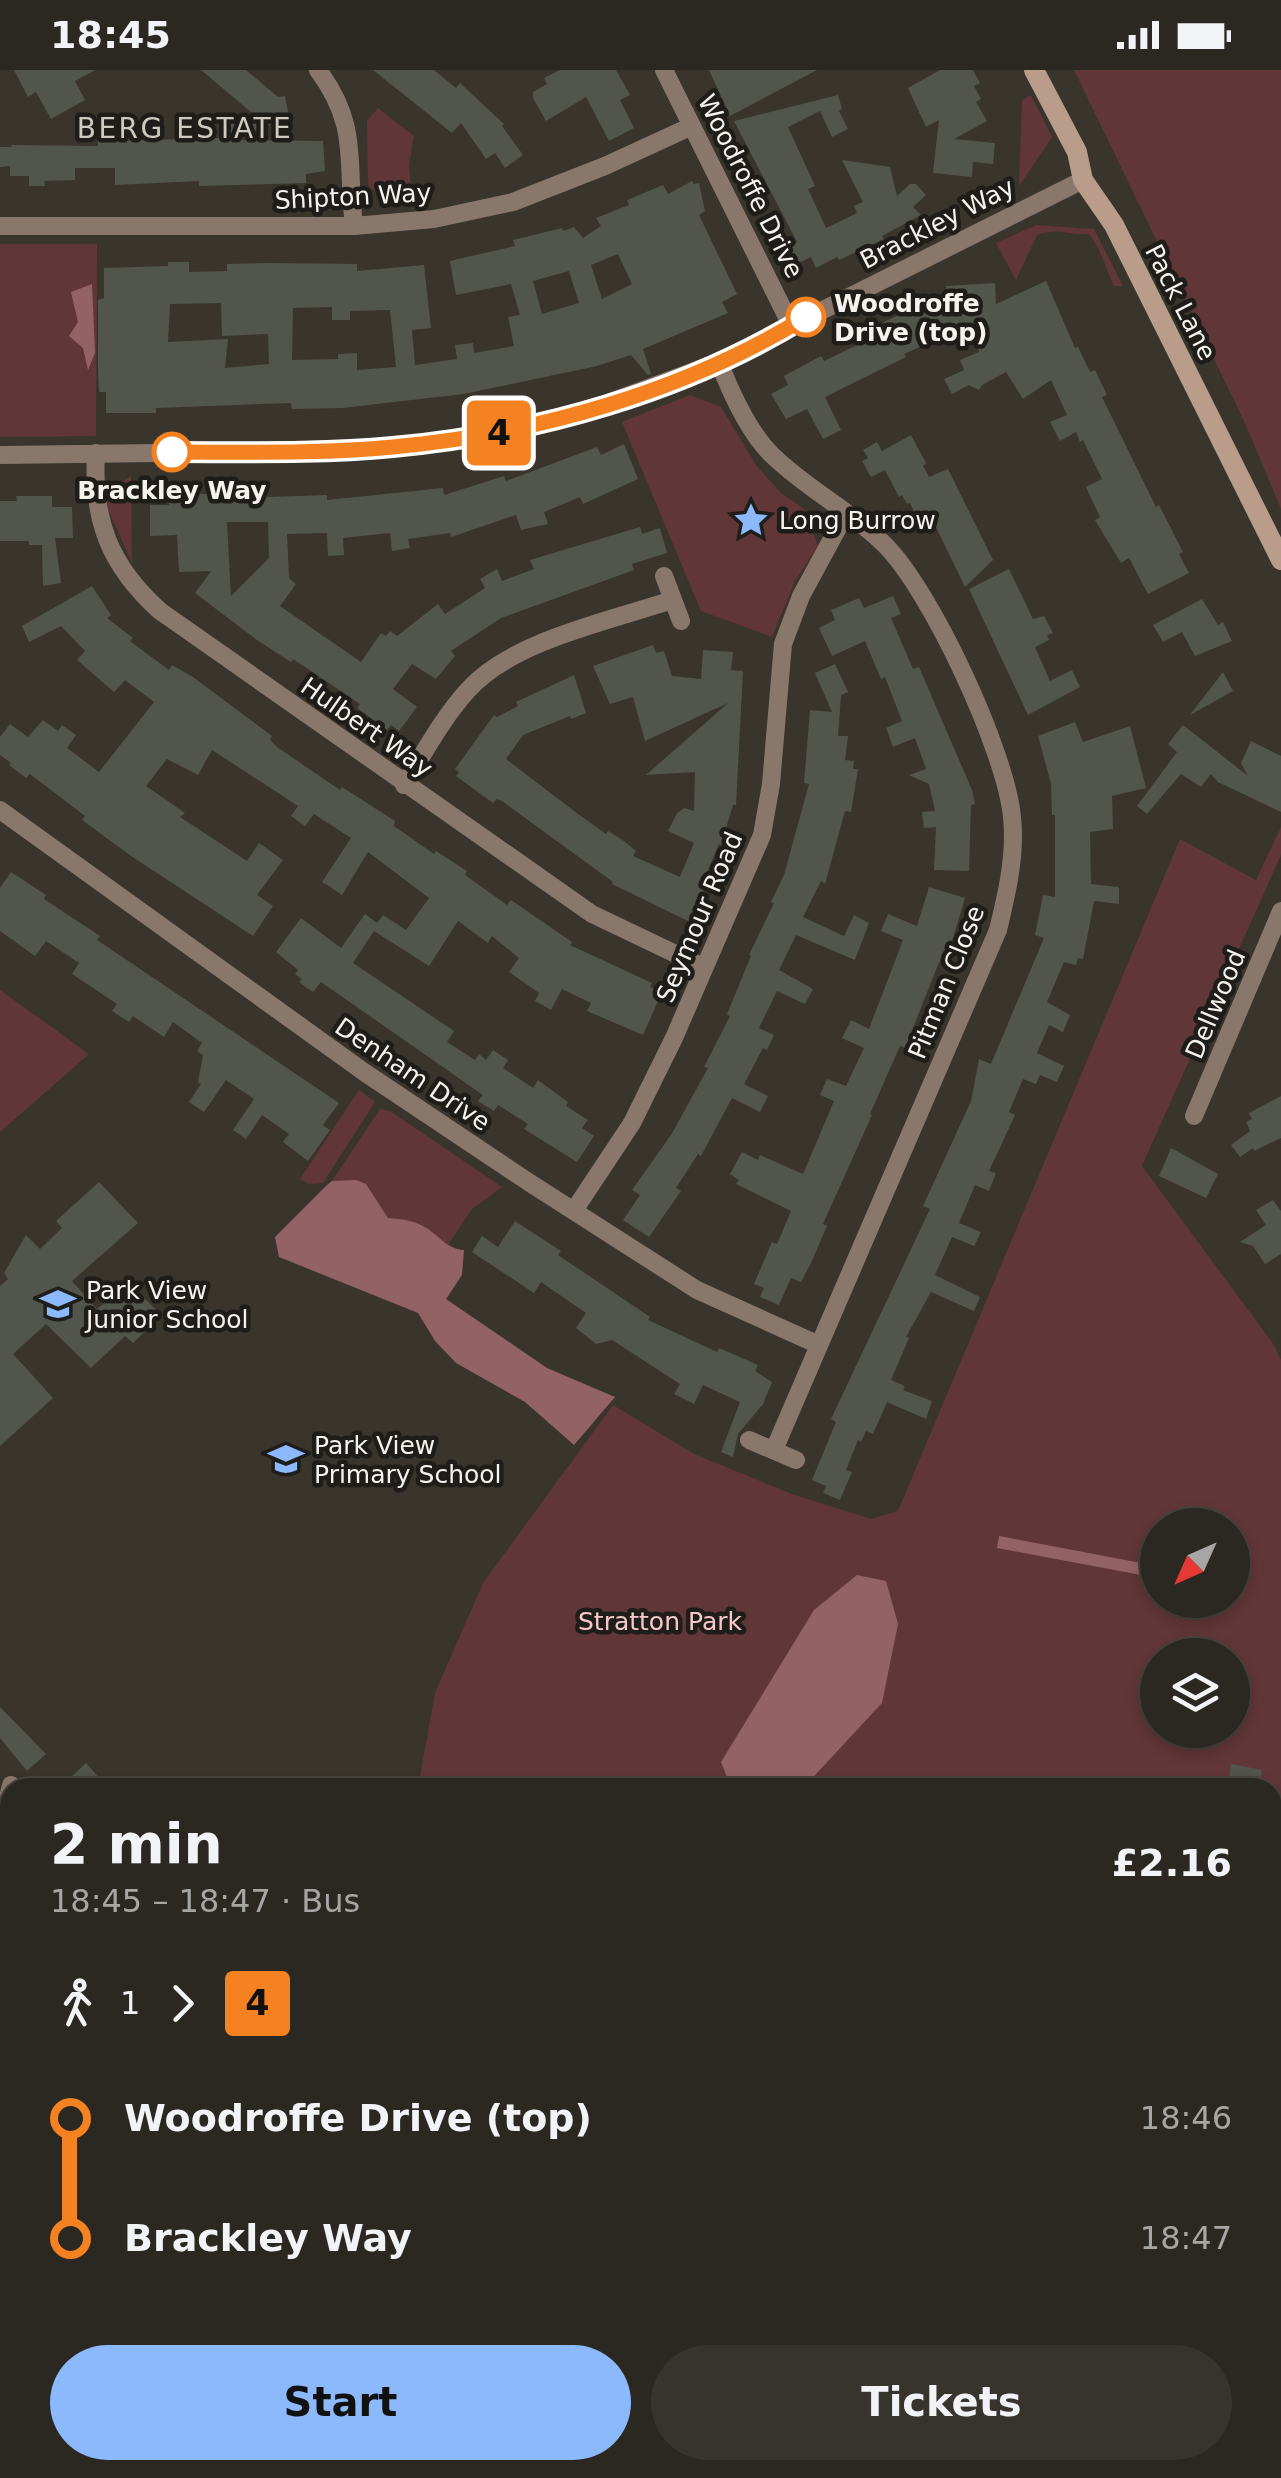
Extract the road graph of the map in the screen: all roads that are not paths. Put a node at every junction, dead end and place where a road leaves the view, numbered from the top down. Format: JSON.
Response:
{"nodes":[{"id":1,"x":318,"y":70,"type":"edge"},
{"id":2,"x":664,"y":70,"type":"edge"},
{"id":3,"x":1034,"y":70,"type":"edge"},
{"id":4,"x":692,"y":126,"type":"junction"},
{"id":5,"x":1083,"y":180,"type":"junction"},
{"id":6,"x":0,"y":226,"type":"edge"},
{"id":7,"x":354,"y":226,"type":"junction"},
{"id":8,"x":791,"y":326,"type":"junction"},
{"id":9,"x":718,"y":362,"type":"junction"},
{"id":10,"x":96,"y":453,"type":"junction"},
{"id":11,"x":0,"y":455,"type":"edge"},
{"id":12,"x":846,"y":513,"type":"junction"},
{"id":13,"x":1281,"y":560,"type":"edge"},
{"id":14,"x":664,"y":576,"type":"dead end"},
{"id":15,"x":672,"y":600,"type":"junction"},
{"id":16,"x":681,"y":621,"type":"dead end"},
{"id":17,"x":404,"y":784,"type":"junction"},
{"id":18,"x":0,"y":810,"type":"edge"},
{"id":19,"x":1281,"y":911,"type":"edge"},
{"id":20,"x":703,"y":967,"type":"junction"},
{"id":21,"x":1194,"y":1116,"type":"dead end"},
{"id":22,"x":575,"y":1209,"type":"junction"},
{"id":23,"x":819,"y":1345,"type":"junction"},
{"id":24,"x":749,"y":1440,"type":"dead end"},
{"id":25,"x":774,"y":1450,"type":"junction"},
{"id":26,"x":796,"y":1460,"type":"dead end"}],
"edges":[{"from":1,"to":7,"type":"street"},
{"from":2,"to":4,"type":"street","name":"Woodroffe Drive"},
{"from":3,"to":5,"type":"street","name":"Pack Lane"},
{"from":4,"to":7,"type":"street","name":"Shipton Way"},
{"from":4,"to":8,"type":"street","name":"Woodroffe Drive"},
{"from":5,"to":8,"type":"street","name":"Brackley Way"},
{"from":5,"to":13,"type":"street","name":"Pack Lane"},
{"from":6,"to":7,"type":"street","name":"Shipton Way"},
{"from":8,"to":9,"type":"street","name":"Brackley Way"},
{"from":9,"to":10,"type":"street","name":"Brackley Way"},
{"from":9,"to":12,"type":"street","name":"Pitman Close"},
{"from":10,"to":11,"type":"street","name":"Brackley Way"},
{"from":10,"to":17,"type":"street","name":"Hulbert Way"},
{"from":12,"to":20,"type":"street","name":"Seymour Road"},
{"from":12,"to":23,"type":"street","name":"Pitman Close"},
{"from":14,"to":15,"type":"street"},
{"from":15,"to":16,"type":"street"},
{"from":15,"to":17,"type":"street"},
{"from":17,"to":20,"type":"street","name":"Hulbert Way"},
{"from":18,"to":22,"type":"street","name":"Denham Drive"},
{"from":19,"to":21,"type":"street","name":"Dellwood"},
{"from":20,"to":22,"type":"street","name":"Seymour Road"},
{"from":22,"to":23,"type":"street","name":"Denham Drive"},
{"from":23,"to":25,"type":"street","name":"Pitman Close"},
{"from":24,"to":25,"type":"street"},
{"from":25,"to":26,"type":"street"}]}
